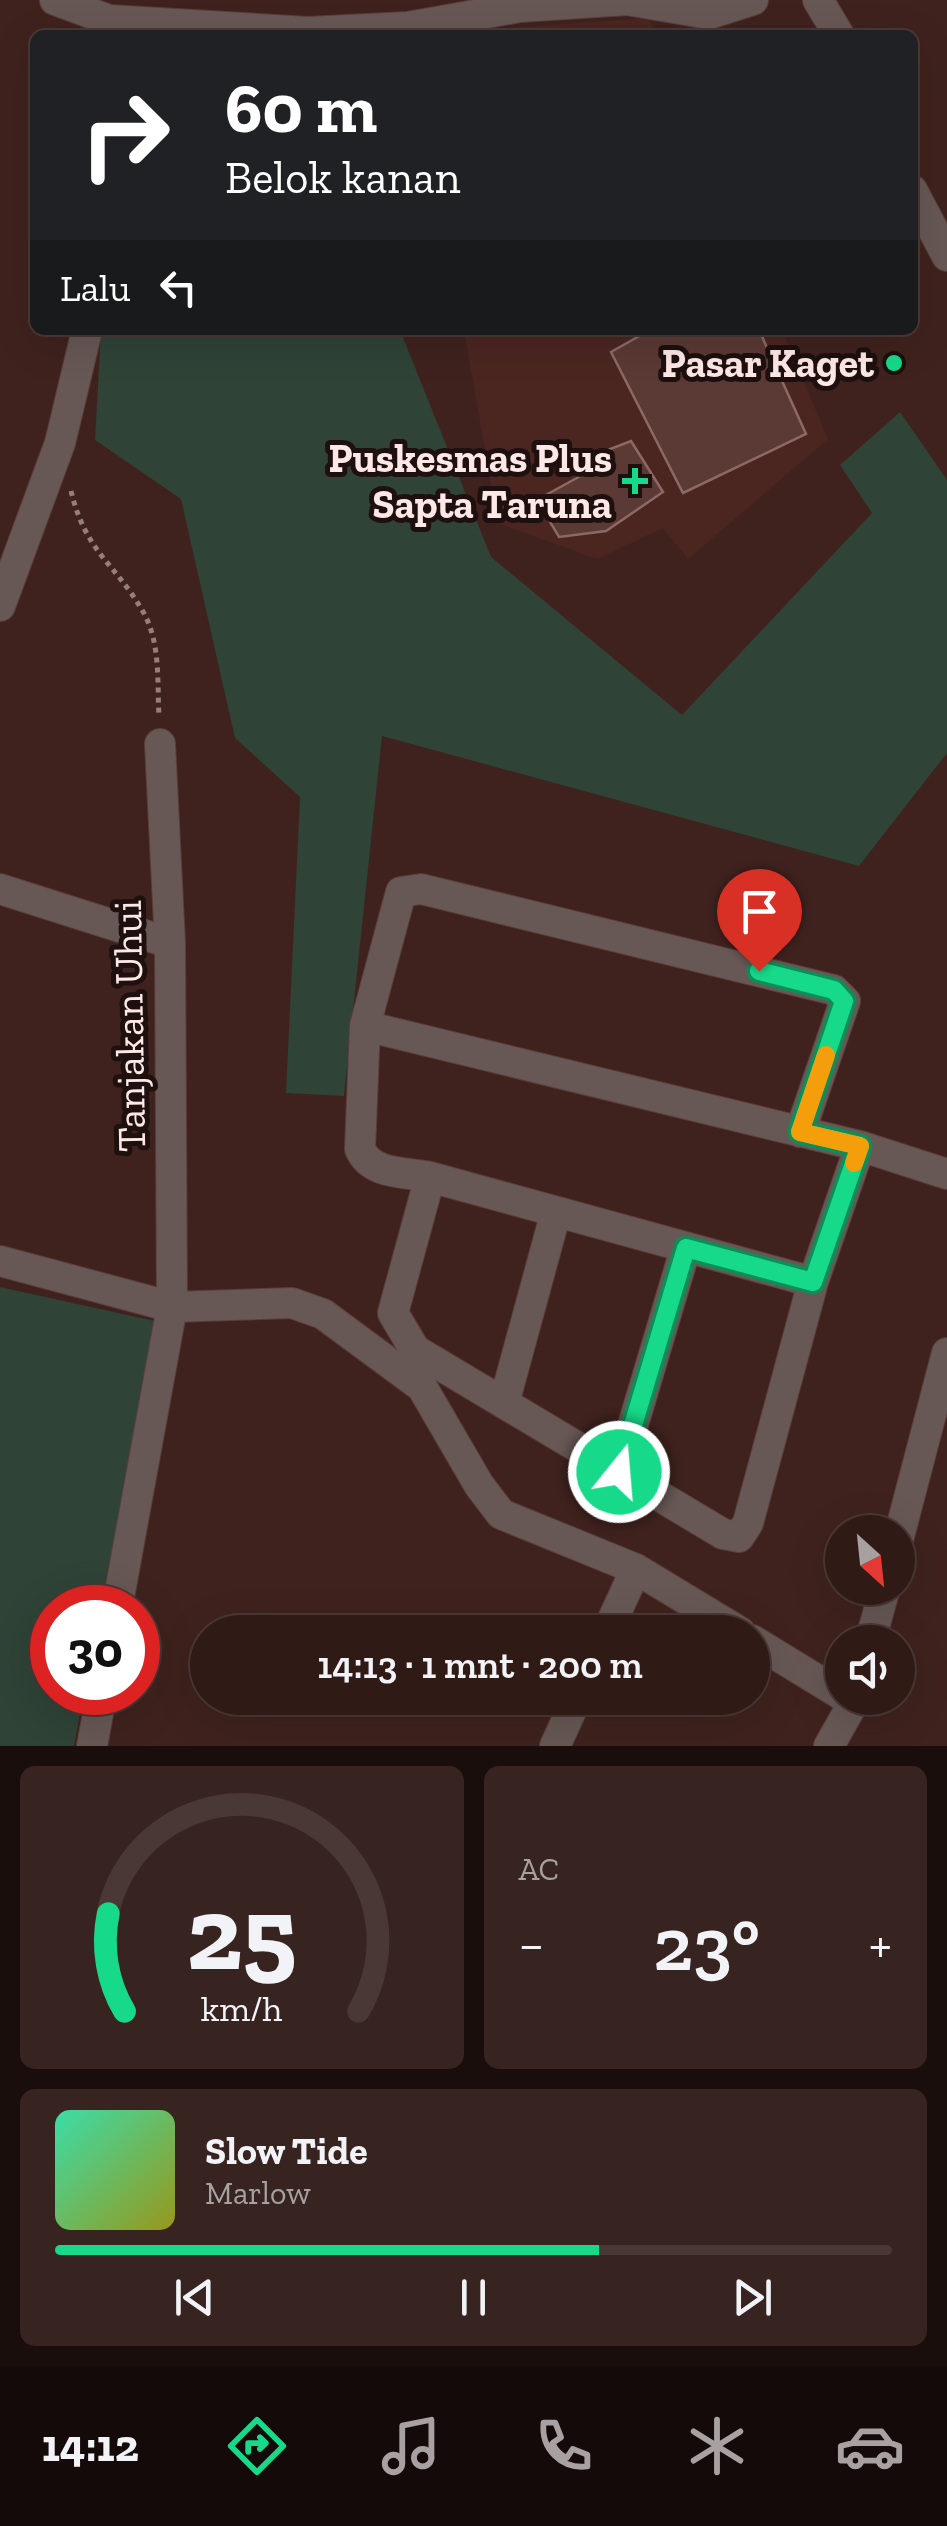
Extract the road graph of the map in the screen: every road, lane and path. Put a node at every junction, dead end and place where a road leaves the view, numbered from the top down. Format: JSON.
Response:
{"nodes":[{"id":1,"x":54,"y":0,"type":"edge"},
{"id":2,"x":753,"y":0,"type":"edge"},
{"id":3,"x":818,"y":0,"type":"edge"},
{"id":4,"x":518,"y":4,"type":"edge"},
{"id":5,"x":109,"y":10,"type":"edge"},
{"id":6,"x":158,"y":29,"type":"edge"},
{"id":7,"x":208,"y":30,"type":"edge"},
{"id":8,"x":348,"y":30,"type":"edge"},
{"id":9,"x":836,"y":30,"type":"edge"},
{"id":10,"x":918,"y":201,"type":"edge"},
{"id":11,"x":947,"y":256,"type":"edge"},
{"id":12,"x":86,"y":335,"type":"edge"},
{"id":13,"x":60,"y":443,"type":"junction"},
{"id":14,"x":1,"y":599,"type":"edge"},
{"id":15,"x":160,"y":744,"type":"joint"},
{"id":16,"x":0,"y":889,"type":"edge"},
{"id":17,"x":170,"y":943,"type":"junction"},
{"id":18,"x":366,"y":1026,"type":"junction"},
{"id":19,"x":800,"y":1132,"type":"junction"},
{"id":20,"x":860,"y":1146,"type":"junction"},
{"id":21,"x":947,"y":1174,"type":"edge"},
{"id":22,"x":430,"y":1177,"type":"junction"},
{"id":23,"x":556,"y":1212,"type":"junction"},
{"id":24,"x":686,"y":1248,"type":"junction"},
{"id":25,"x":0,"y":1261,"type":"edge"},
{"id":26,"x":813,"y":1282,"type":"junction"},
{"id":27,"x":172,"y":1307,"type":"junction"},
{"id":28,"x":947,"y":1353,"type":"edge"},
{"id":29,"x":504,"y":1403,"type":"junction"},
{"id":30,"x":619,"y":1472,"type":"junction"},
{"id":31,"x":905,"y":1515,"type":"edge"},
{"id":32,"x":636,"y":1569,"type":"junction"},
{"id":33,"x":121,"y":1585,"type":"edge"},
{"id":34,"x":615,"y":1615,"type":"edge"},
{"id":35,"x":712,"y":1615,"type":"edge"},
{"id":36,"x":770,"y":1651,"type":"edge"},
{"id":37,"x":825,"y":1683,"type":"edge"},
{"id":38,"x":98,"y":1715,"type":"edge"},
{"id":39,"x":569,"y":1715,"type":"edge"},
{"id":40,"x":843,"y":1715,"type":"edge"},
{"id":41,"x":92,"y":1746,"type":"edge"},
{"id":42,"x":555,"y":1746,"type":"edge"},
{"id":43,"x":830,"y":1746,"type":"edge"}],
"edges":[{"from":1,"to":5,"type":"street"},
{"from":2,"to":4,"type":"street"},
{"from":3,"to":9,"type":"street"},
{"from":4,"to":8,"type":"street"},
{"from":5,"to":6,"type":"street"},
{"from":6,"to":7,"type":"street"},
{"from":10,"to":11,"type":"street"},
{"from":12,"to":13,"type":"street"},
{"from":13,"to":14,"type":"street"},
{"from":13,"to":15,"type":"path"},
{"from":15,"to":17,"type":"street","name":"Tanjakan Uhui"},
{"from":16,"to":17,"type":"street"},
{"from":17,"to":27,"type":"street","name":"Tanjakan Uhui"},
{"from":18,"to":19,"type":"street"},
{"from":18,"to":19,"type":"street"},
{"from":18,"to":22,"type":"street"},
{"from":19,"to":20,"type":"street"},
{"from":20,"to":21,"type":"street"},
{"from":20,"to":26,"type":"street"},
{"from":22,"to":23,"type":"street"},
{"from":22,"to":29,"type":"street"},
{"from":23,"to":24,"type":"street"},
{"from":23,"to":29,"type":"street"},
{"from":24,"to":26,"type":"street"},
{"from":24,"to":30,"type":"street"},
{"from":25,"to":27,"type":"street"},
{"from":26,"to":30,"type":"street"},
{"from":27,"to":32,"type":"street"},
{"from":27,"to":33,"type":"street","name":"Tanjakan Uhui"},
{"from":28,"to":31,"type":"street"},
{"from":29,"to":30,"type":"street"},
{"from":32,"to":34,"type":"street"},
{"from":32,"to":35,"type":"street"},
{"from":36,"to":37,"type":"street"},
{"from":38,"to":41,"type":"street"},
{"from":39,"to":42,"type":"street"},
{"from":40,"to":43,"type":"street"}]}
